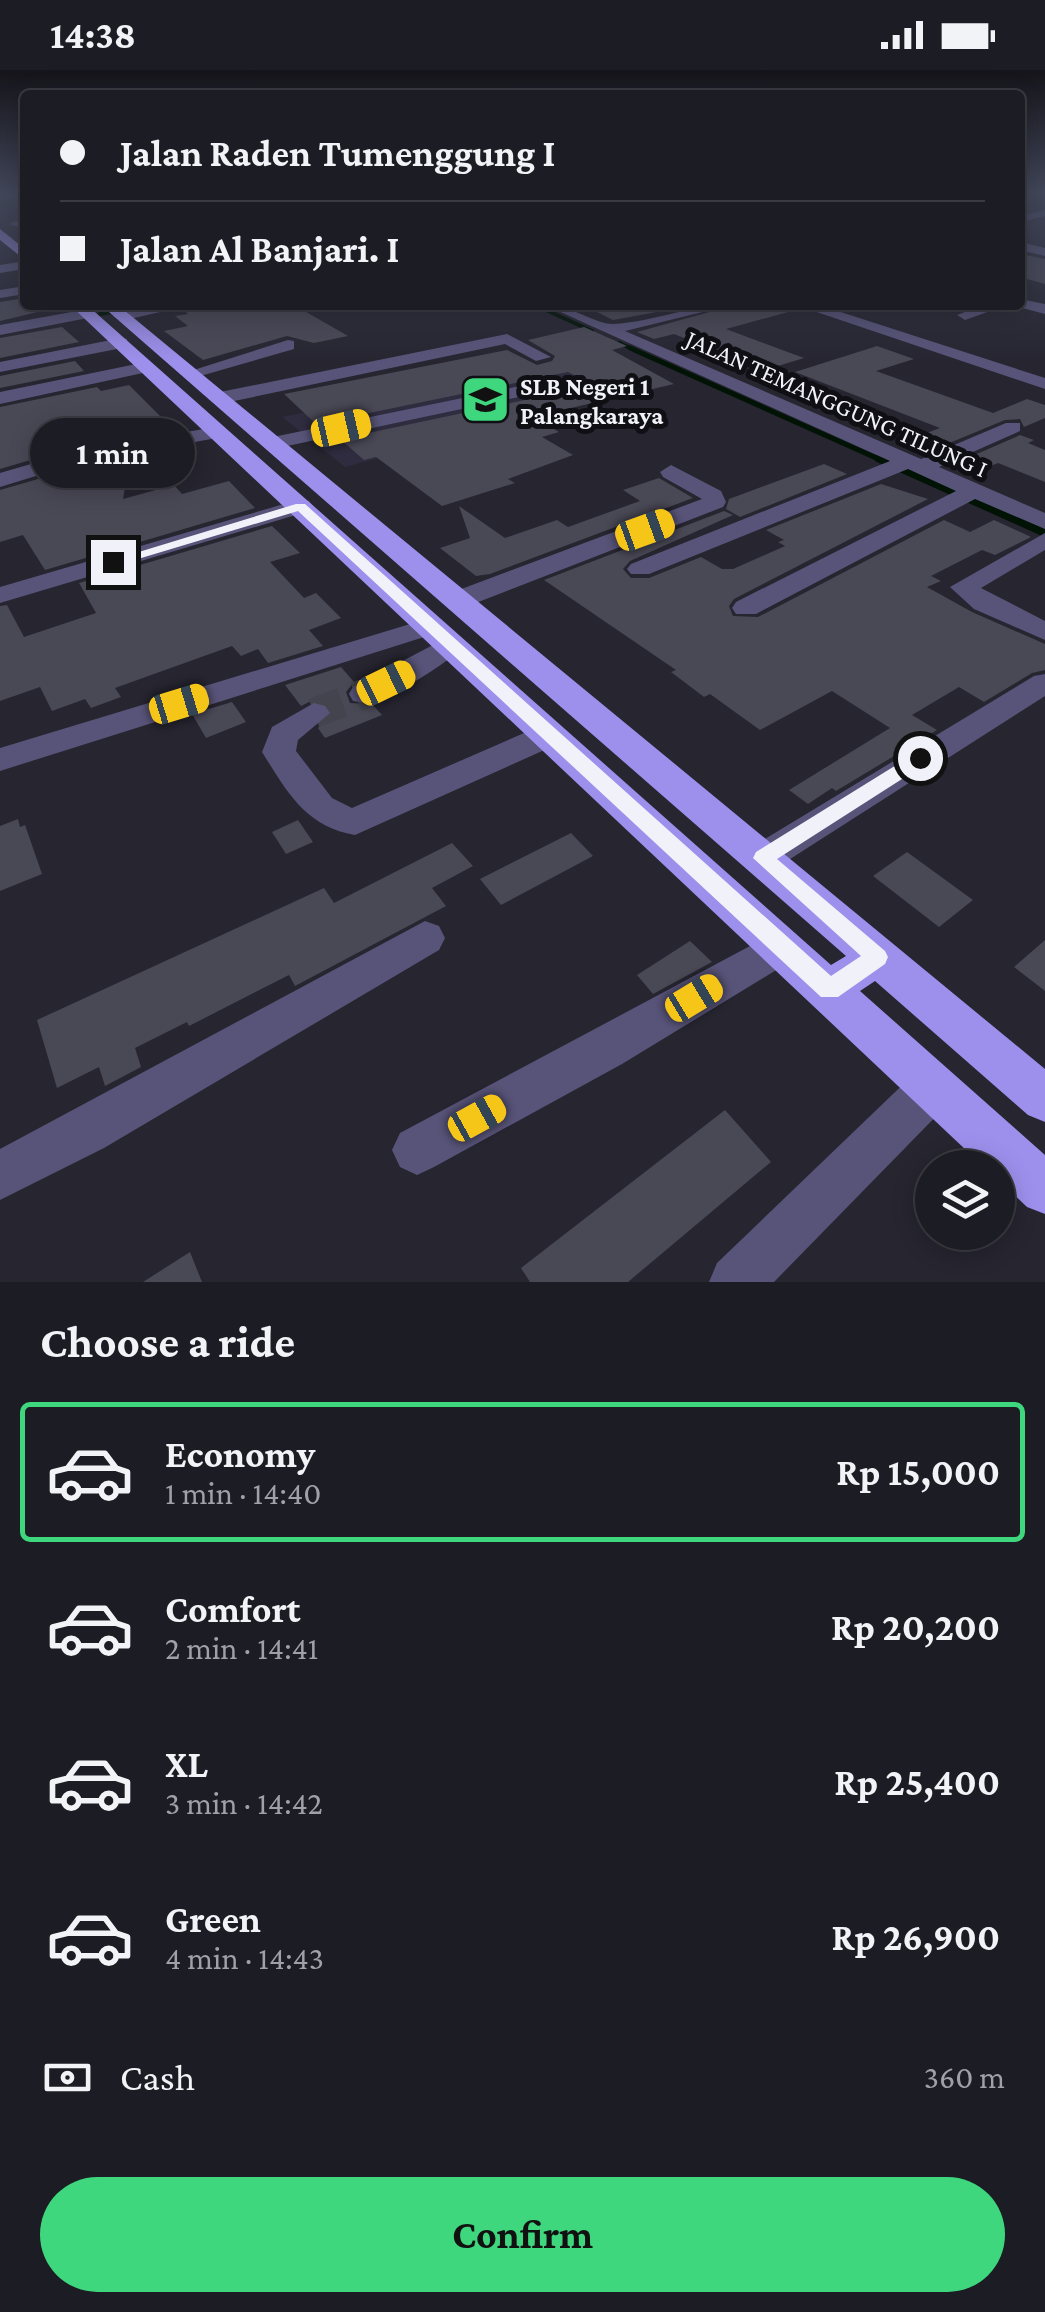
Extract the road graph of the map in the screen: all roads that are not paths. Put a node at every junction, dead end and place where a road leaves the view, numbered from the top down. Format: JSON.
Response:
{"nodes":[{"id":1,"x":154,"y":310,"type":"edge"},
{"id":2,"x":565,"y":310,"type":"edge"},
{"id":3,"x":700,"y":310,"type":"edge"},
{"id":4,"x":819,"y":310,"type":"edge"},
{"id":5,"x":981,"y":310,"type":"edge"},
{"id":6,"x":966,"y":314,"type":"dead end"},
{"id":7,"x":107,"y":318,"type":"edge"},
{"id":8,"x":0,"y":330,"type":"edge"},
{"id":9,"x":610,"y":330,"type":"junction"},
{"id":10,"x":288,"y":345,"type":"dead end"},
{"id":11,"x":542,"y":357,"type":"dead end"},
{"id":12,"x":0,"y":367,"type":"edge"},
{"id":13,"x":146,"y":367,"type":"junction"},
{"id":14,"x":190,"y":374,"type":"junction"},
{"id":15,"x":569,"y":381,"type":"dead end"},
{"id":16,"x":1045,"y":384,"type":"edge"},
{"id":17,"x":0,"y":398,"type":"edge"},
{"id":18,"x":220,"y":398,"type":"junction"},
{"id":19,"x":1012,"y":427,"type":"dead end"},
{"id":20,"x":215,"y":433,"type":"junction"},
{"id":21,"x":274,"y":443,"type":"junction"},
{"id":22,"x":904,"y":466,"type":"junction"},
{"id":23,"x":672,"y":472,"type":"dead end"},
{"id":24,"x":0,"y":480,"type":"edge"},
{"id":25,"x":967,"y":495,"type":"junction"},
{"id":26,"x":301,"y":506,"type":"junction"},
{"id":27,"x":1045,"y":522,"type":"edge"},
{"id":28,"x":1045,"y":540,"type":"edge"},
{"id":29,"x":640,"y":569,"type":"dead end"},
{"id":30,"x":0,"y":595,"type":"edge"},
{"id":31,"x":458,"y":600,"type":"junction"},
{"id":32,"x":746,"y":608,"type":"dead end"},
{"id":33,"x":1045,"y":632,"type":"edge"},
{"id":34,"x":441,"y":635,"type":"junction"},
{"id":35,"x":1045,"y":683,"type":"edge"},
{"id":36,"x":364,"y":694,"type":"tunnel mouth"},
{"id":37,"x":314,"y":713,"type":"tunnel mouth"},
{"id":38,"x":549,"y":735,"type":"junction"},
{"id":39,"x":0,"y":760,"type":"edge"},
{"id":40,"x":763,"y":858,"type":"junction"},
{"id":41,"x":425,"y":938,"type":"dead end"},
{"id":42,"x":782,"y":946,"type":"junction"},
{"id":43,"x":877,"y":957,"type":"junction"},
{"id":44,"x":830,"y":990,"type":"junction"},
{"id":45,"x":933,"y":1087,"type":"junction"},
{"id":46,"x":1045,"y":1100,"type":"edge"},
{"id":47,"x":417,"y":1150,"type":"dead end"},
{"id":48,"x":0,"y":1175,"type":"edge"},
{"id":49,"x":1045,"y":1188,"type":"edge"},
{"id":50,"x":736,"y":1282,"type":"edge"}],
"edges":[{"from":1,"to":7,"type":"street"},
{"from":2,"to":9,"type":"street","name":"JALAN TEMANGGUNG TILUNG I"},
{"from":3,"to":9,"type":"street"},
{"from":4,"to":16,"type":"street"},
{"from":5,"to":6,"type":"street"},
{"from":7,"to":8,"type":"street"},
{"from":7,"to":12,"type":"street"},
{"from":7,"to":13,"type":"highway"},
{"from":7,"to":14,"type":"highway"},
{"from":9,"to":22,"type":"street","name":"JALAN TEMANGGUNG TILUNG I"},
{"from":10,"to":14,"type":"street"},
{"from":11,"to":18,"type":"street"},
{"from":13,"to":17,"type":"street"},
{"from":13,"to":20,"type":"highway"},
{"from":14,"to":18,"type":"highway"},
{"from":15,"to":21,"type":"street"},
{"from":18,"to":21,"type":"highway"},
{"from":19,"to":22,"type":"street"},
{"from":20,"to":24,"type":"street"},
{"from":20,"to":26,"type":"highway"},
{"from":21,"to":31,"type":"highway"},
{"from":22,"to":25,"type":"street","name":"JALAN TEMANGGUNG TILUNG I"},
{"from":22,"to":29,"type":"street"},
{"from":23,"to":31,"type":"street"},
{"from":25,"to":27,"type":"street","name":"JALAN TEMANGGUNG TILUNG I"},
{"from":25,"to":32,"type":"street"},
{"from":26,"to":30,"type":"street"},
{"from":26,"to":34,"type":"highway"},
{"from":28,"to":33,"type":"street"},
{"from":31,"to":40,"type":"highway"},
{"from":34,"to":36,"type":"street"},
{"from":34,"to":38,"type":"highway"},
{"from":34,"to":39,"type":"street"},
{"from":35,"to":40,"type":"street"},
{"from":37,"to":38,"type":"street"},
{"from":38,"to":42,"type":"highway"},
{"from":40,"to":43,"type":"highway"},
{"from":41,"to":48,"type":"street"},
{"from":42,"to":44,"type":"highway"},
{"from":42,"to":47,"type":"street"},
{"from":43,"to":44,"type":"highway"},
{"from":43,"to":46,"type":"highway"},
{"from":44,"to":45,"type":"highway"},
{"from":45,"to":49,"type":"highway"},
{"from":45,"to":50,"type":"street"}]}
